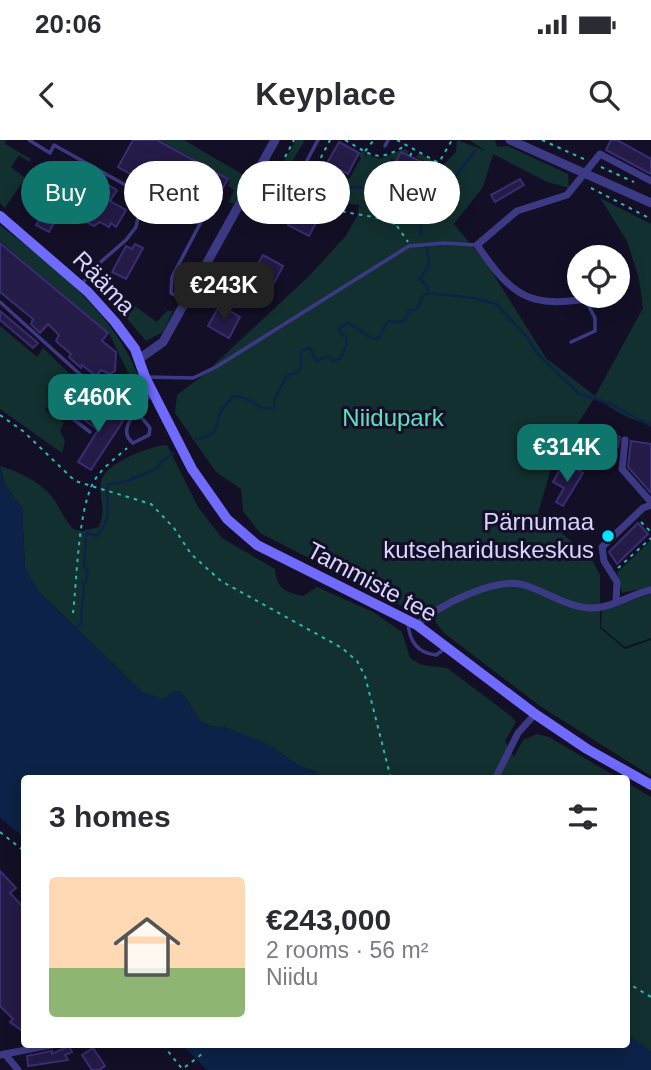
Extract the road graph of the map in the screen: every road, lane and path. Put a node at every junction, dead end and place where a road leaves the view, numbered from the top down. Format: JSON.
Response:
{"nodes":[{"id":1,"x":29,"y":140,"type":"edge"},
{"id":2,"x":275,"y":140,"type":"edge"},
{"id":3,"x":294,"y":140,"type":"edge"},
{"id":4,"x":318,"y":140,"type":"edge"},
{"id":5,"x":330,"y":140,"type":"edge"},
{"id":6,"x":345,"y":140,"type":"edge"},
{"id":7,"x":374,"y":140,"type":"edge"},
{"id":8,"x":388,"y":140,"type":"edge"},
{"id":9,"x":397,"y":140,"type":"edge"},
{"id":10,"x":452,"y":140,"type":"edge"},
{"id":11,"x":510,"y":140,"type":"edge"},
{"id":12,"x":349,"y":142,"type":"junction"},
{"id":13,"x":406,"y":145,"type":"junction"},
{"id":14,"x":347,"y":146,"type":"dead end"},
{"id":15,"x":385,"y":146,"type":"dead end"},
{"id":16,"x":414,"y":149,"type":"junction"},
{"id":17,"x":365,"y":151,"type":"junction"},
{"id":18,"x":410,"y":156,"type":"dead end"},
{"id":19,"x":285,"y":157,"type":"dead end"},
{"id":20,"x":307,"y":161,"type":"edge"},
{"id":21,"x":319,"y":161,"type":"edge"},
{"id":22,"x":435,"y":161,"type":"edge"},
{"id":23,"x":440,"y":161,"type":"edge"},
{"id":24,"x":584,"y":173,"type":"junction"},
{"id":25,"x":651,"y":181,"type":"edge"},
{"id":26,"x":124,"y":184,"type":"edge"},
{"id":27,"x":591,"y":188,"type":"dead end"},
{"id":28,"x":651,"y":203,"type":"edge"},
{"id":29,"x":350,"y":212,"type":"edge"},
{"id":30,"x":0,"y":216,"type":"edge"},
{"id":31,"x":651,"y":219,"type":"edge"},
{"id":32,"x":137,"y":224,"type":"edge"},
{"id":33,"x":200,"y":224,"type":"edge"},
{"id":34,"x":397,"y":225,"type":"joint"},
{"id":35,"x":477,"y":245,"type":"junction"},
{"id":36,"x":409,"y":246,"type":"junction"},
{"id":37,"x":81,"y":286,"type":"junction"},
{"id":38,"x":186,"y":301,"type":"junction"},
{"id":39,"x":0,"y":302,"type":"edge"},
{"id":40,"x":567,"y":302,"type":"edge"},
{"id":41,"x":590,"y":308,"type":"edge"},
{"id":42,"x":571,"y":342,"type":"dead end"},
{"id":43,"x":139,"y":359,"type":"junction"},
{"id":44,"x":145,"y":377,"type":"junction"},
{"id":45,"x":152,"y":392,"type":"junction"},
{"id":46,"x":138,"y":413,"type":"junction"},
{"id":47,"x":0,"y":415,"type":"edge"},
{"id":48,"x":90,"y":432,"type":"dead end"},
{"id":49,"x":625,"y":440,"type":"dead end"},
{"id":50,"x":134,"y":443,"type":"junction"},
{"id":51,"x":92,"y":486,"type":"junction"},
{"id":52,"x":651,"y":504,"type":"edge"},
{"id":53,"x":635,"y":516,"type":"junction"},
{"id":54,"x":651,"y":531,"type":"edge"},
{"id":55,"x":651,"y":538,"type":"edge"},
{"id":56,"x":642,"y":540,"type":"dead end"},
{"id":57,"x":645,"y":543,"type":"junction"},
{"id":58,"x":626,"y":556,"type":"dead end"},
{"id":59,"x":629,"y":559,"type":"junction"},
{"id":60,"x":612,"y":574,"type":"junction"},
{"id":61,"x":651,"y":590,"type":"edge"},
{"id":62,"x":616,"y":601,"type":"junction"},
{"id":63,"x":73,"y":613,"type":"dead end"},
{"id":64,"x":413,"y":623,"type":"junction"},
{"id":65,"x":446,"y":647,"type":"junction"},
{"id":66,"x":535,"y":714,"type":"junction"},
{"id":67,"x":390,"y":775,"type":"edge"},
{"id":68,"x":497,"y":775,"type":"edge"},
{"id":69,"x":651,"y":786,"type":"edge"},
{"id":70,"x":0,"y":832,"type":"edge"},
{"id":71,"x":21,"y":849,"type":"edge"},
{"id":72,"x":630,"y":984,"type":"edge"},
{"id":73,"x":651,"y":997,"type":"edge"},
{"id":74,"x":35,"y":1048,"type":"edge"},
{"id":75,"x":166,"y":1048,"type":"edge"},
{"id":76,"x":2,"y":1054,"type":"edge"},
{"id":77,"x":202,"y":1054,"type":"dead end"},
{"id":78,"x":184,"y":1068,"type":"edge"},
{"id":79,"x":18,"y":1070,"type":"edge"}],
"edges":[{"from":1,"to":26,"type":"lane"},
{"from":2,"to":38,"type":"street"},
{"from":3,"to":19,"type":"path"},
{"from":4,"to":20,"type":"lane"},
{"from":5,"to":21,"type":"path"},
{"from":6,"to":12,"type":"path"},
{"from":7,"to":17,"type":"path"},
{"from":8,"to":15,"type":"lane"},
{"from":9,"to":13,"type":"path"},
{"from":10,"to":23,"type":"path"},
{"from":11,"to":24,"type":"street"},
{"from":12,"to":14,"type":"path"},
{"from":12,"to":17,"type":"path"},
{"from":13,"to":16,"type":"path"},
{"from":13,"to":17,"type":"path"},
{"from":16,"to":18,"type":"path"},
{"from":16,"to":22,"type":"path"},
{"from":24,"to":25,"type":"street"},
{"from":24,"to":28,"type":"street"},
{"from":24,"to":35,"type":"street"},
{"from":27,"to":31,"type":"path"},
{"from":29,"to":34,"type":"path"},
{"from":30,"to":37,"type":"main road","name":"Rääma"},
{"from":32,"to":37,"type":"lane"},
{"from":33,"to":38,"type":"lane"},
{"from":34,"to":36,"type":"path"},
{"from":35,"to":36,"type":"lane"},
{"from":35,"to":40,"type":"street"},
{"from":36,"to":44,"type":"lane"},
{"from":37,"to":43,"type":"main road","name":"Rääma"},
{"from":38,"to":43,"type":"street"},
{"from":39,"to":48,"type":"lane"},
{"from":41,"to":42,"type":"lane"},
{"from":43,"to":44,"type":"main road","name":"Tammiste tee"},
{"from":44,"to":45,"type":"main road","name":"Tammiste tee"},
{"from":45,"to":46,"type":"lane"},
{"from":45,"to":64,"type":"main road","name":"Tammiste tee"},
{"from":46,"to":50,"type":"lane"},
{"from":46,"to":50,"type":"lane"},
{"from":47,"to":51,"type":"path"},
{"from":49,"to":52,"type":"street"},
{"from":50,"to":51,"type":"path"},
{"from":51,"to":63,"type":"path"},
{"from":51,"to":67,"type":"path"},
{"from":52,"to":53,"type":"street"},
{"from":53,"to":54,"type":"path"},
{"from":53,"to":60,"type":"street"},
{"from":55,"to":57,"type":"path"},
{"from":56,"to":57,"type":"path"},
{"from":57,"to":59,"type":"path"},
{"from":58,"to":59,"type":"path"},
{"from":59,"to":60,"type":"path"},
{"from":60,"to":62,"type":"street"},
{"from":61,"to":62,"type":"street"},
{"from":62,"to":64,"type":"street"},
{"from":64,"to":65,"type":"main road","name":"Tammiste tee"},
{"from":64,"to":65,"type":"lane"},
{"from":65,"to":66,"type":"main road","name":"Tammiste tee"},
{"from":66,"to":68,"type":"street"},
{"from":66,"to":69,"type":"main road","name":"Tammiste tee"},
{"from":70,"to":71,"type":"path"},
{"from":72,"to":73,"type":"path"},
{"from":74,"to":76,"type":"street"},
{"from":75,"to":78,"type":"path"},
{"from":76,"to":79,"type":"street"},
{"from":77,"to":78,"type":"path"}]}
